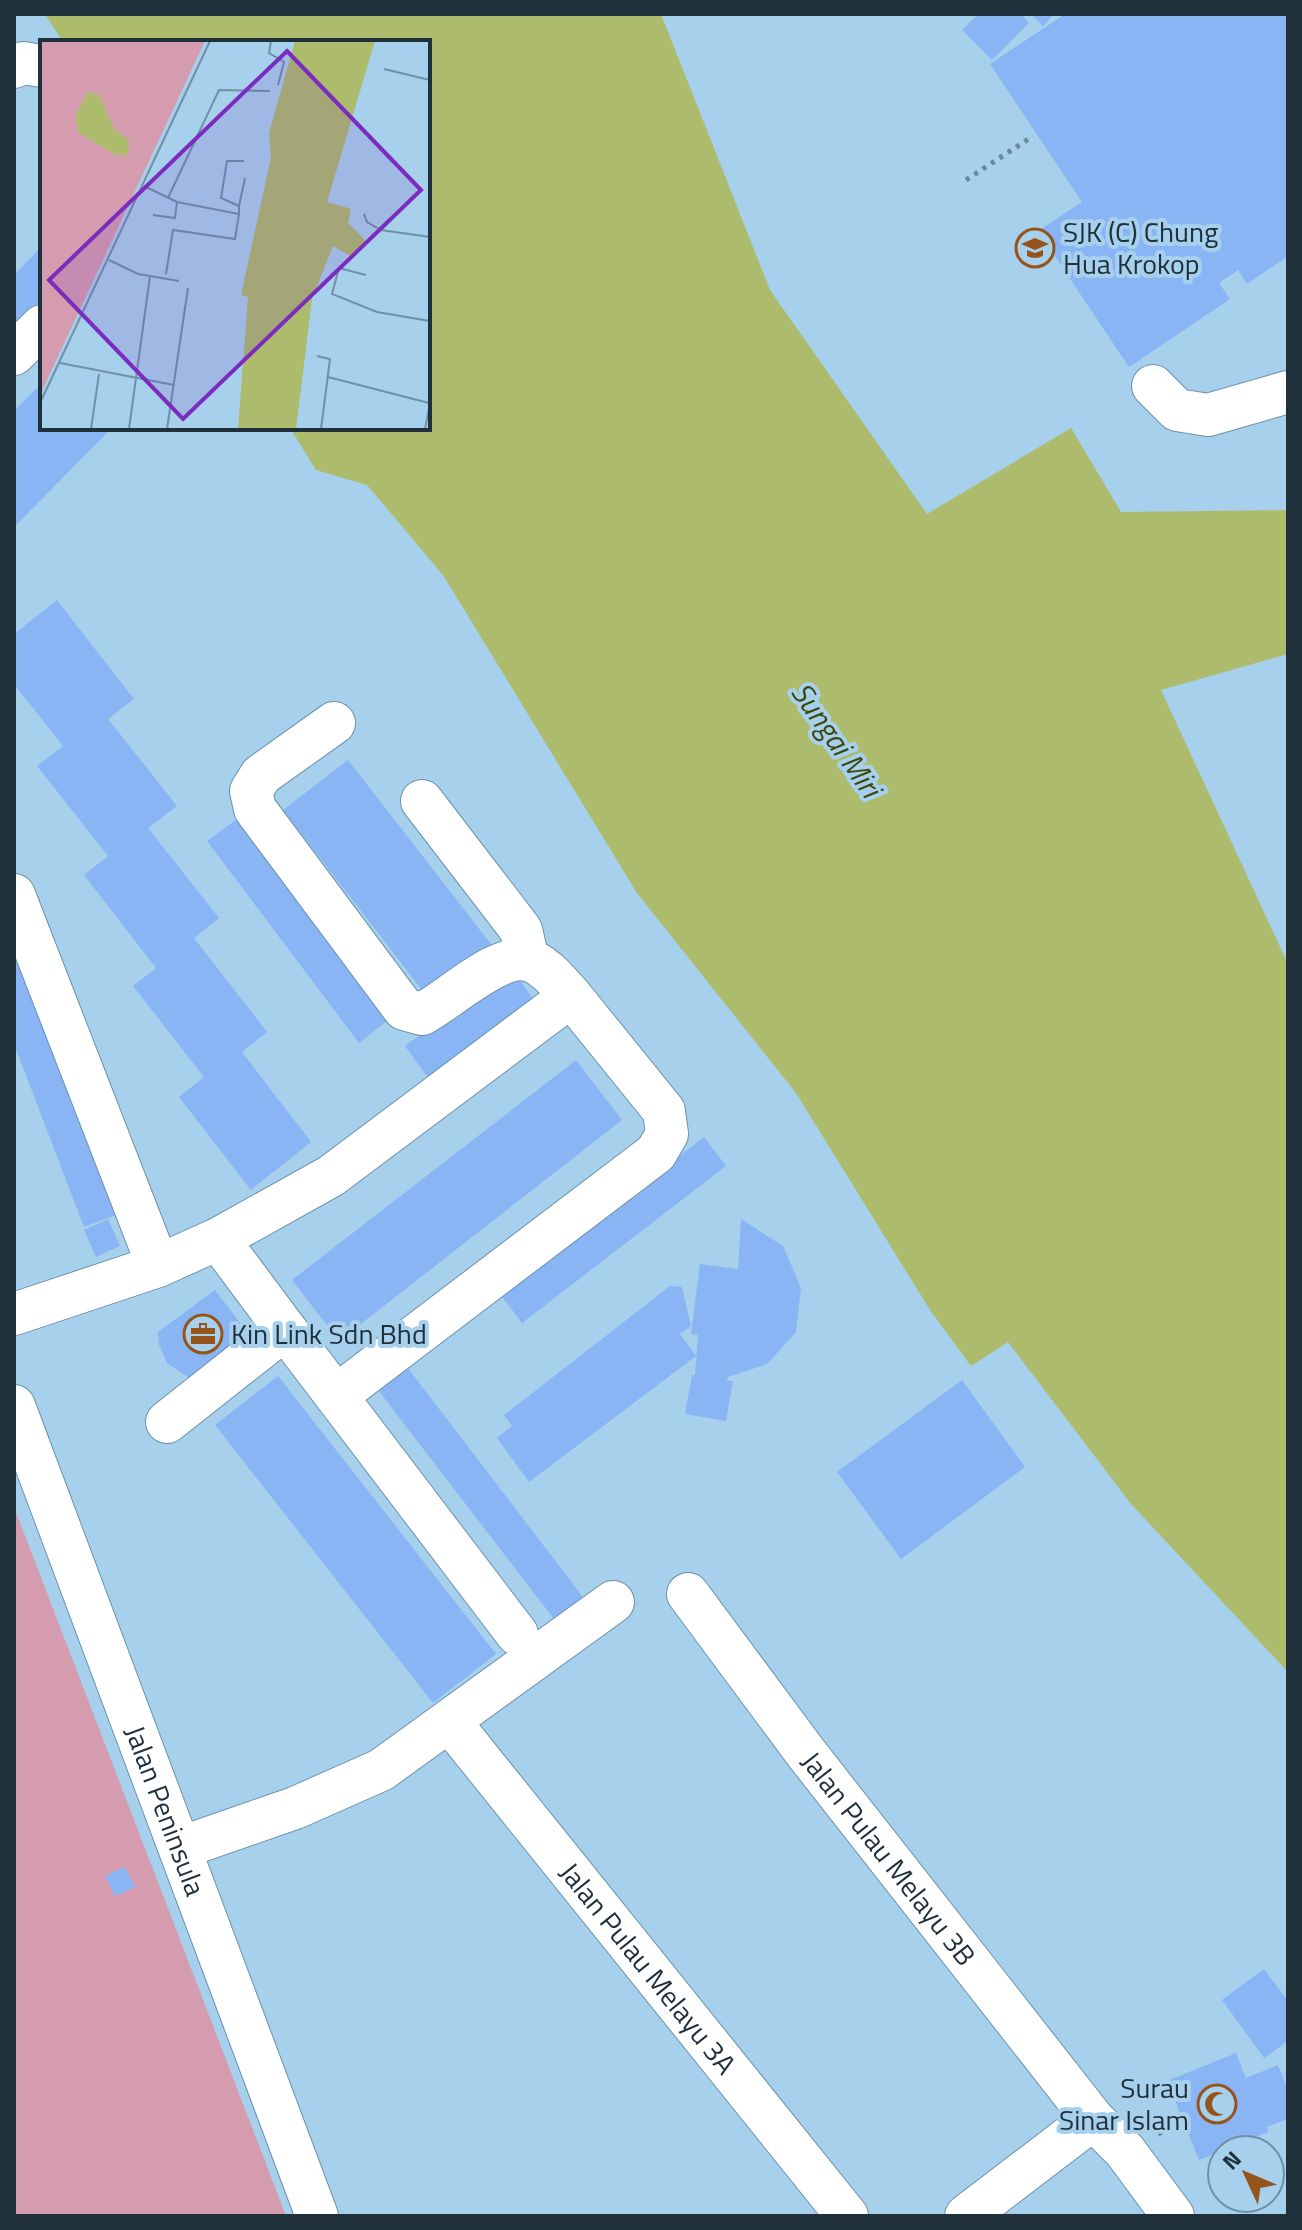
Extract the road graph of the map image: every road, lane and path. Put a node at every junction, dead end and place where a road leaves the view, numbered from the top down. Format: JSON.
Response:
{"nodes":[{"id":1,"x":40,"y":66,"type":"edge"},
{"id":2,"x":14,"y":67,"type":"edge"},
{"id":3,"x":1033,"y":136,"type":"dead end"},
{"id":4,"x":966,"y":180,"type":"dead end"},
{"id":5,"x":40,"y":328,"type":"edge"},
{"id":6,"x":14,"y":354,"type":"edge"},
{"id":7,"x":1153,"y":386,"type":"dead end"},
{"id":8,"x":1288,"y":392,"type":"edge"},
{"id":9,"x":334,"y":723,"type":"dead end"},
{"id":10,"x":422,"y":801,"type":"dead end"},
{"id":11,"x":14,"y":895,"type":"edge"},
{"id":12,"x":528,"y":960,"type":"junction"},
{"id":13,"x":571,"y":996,"type":"junction"},
{"id":14,"x":218,"y":1239,"type":"junction"},
{"id":15,"x":158,"y":1266,"type":"junction"},
{"id":16,"x":14,"y":1314,"type":"edge"},
{"id":17,"x":285,"y":1329,"type":"junction"},
{"id":18,"x":336,"y":1396,"type":"junction"},
{"id":19,"x":14,"y":1406,"type":"edge"},
{"id":20,"x":167,"y":1422,"type":"dead end"},
{"id":21,"x":688,"y":1594,"type":"dead end"},
{"id":22,"x":613,"y":1602,"type":"dead end"},
{"id":23,"x":517,"y":1634,"type":"dead end"},
{"id":24,"x":450,"y":1722,"type":"junction"},
{"id":25,"x":180,"y":1848,"type":"junction"},
{"id":26,"x":1093,"y":2119,"type":"junction"},
{"id":27,"x":317,"y":2216,"type":"edge"},
{"id":28,"x":847,"y":2216,"type":"edge"},
{"id":29,"x":966,"y":2216,"type":"edge"},
{"id":30,"x":1173,"y":2216,"type":"edge"}],
"edges":[{"from":1,"to":2,"type":"street"},
{"from":3,"to":4,"type":"path"},
{"from":5,"to":6,"type":"street"},
{"from":7,"to":8,"type":"street"},
{"from":9,"to":12,"type":"street"},
{"from":10,"to":12,"type":"street"},
{"from":11,"to":15,"type":"street"},
{"from":12,"to":13,"type":"street"},
{"from":13,"to":14,"type":"street"},
{"from":13,"to":18,"type":"street"},
{"from":14,"to":15,"type":"street"},
{"from":14,"to":17,"type":"street"},
{"from":15,"to":16,"type":"street"},
{"from":17,"to":18,"type":"street"},
{"from":17,"to":20,"type":"street"},
{"from":18,"to":23,"type":"street"},
{"from":19,"to":25,"type":"street","name":"Jalan Peninsula"},
{"from":21,"to":26,"type":"street","name":"Jalan Pulau Melayu 3B"},
{"from":22,"to":24,"type":"street"},
{"from":24,"to":25,"type":"street"},
{"from":24,"to":28,"type":"street","name":"Jalan Pulau Melayu 3A"},
{"from":25,"to":27,"type":"street","name":"Jalan Peninsula"},
{"from":26,"to":29,"type":"street"},
{"from":26,"to":30,"type":"street","name":"Jalan Pulau Melayu 3B"}]}
